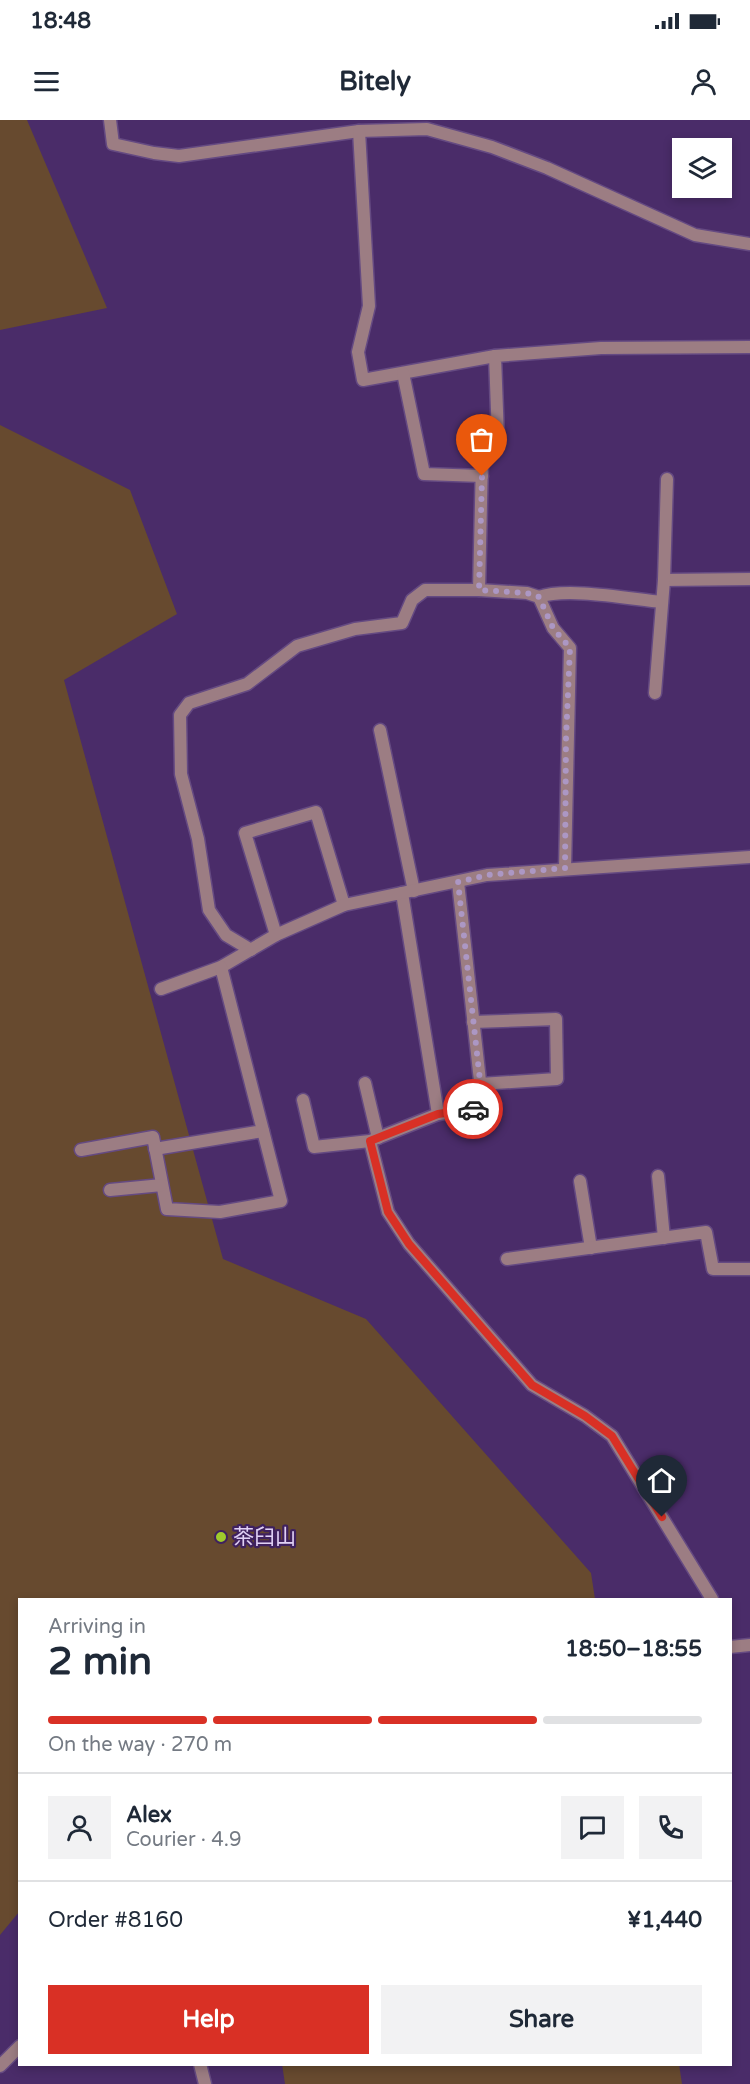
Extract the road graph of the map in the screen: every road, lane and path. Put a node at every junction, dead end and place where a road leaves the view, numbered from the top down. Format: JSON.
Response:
{"nodes":[{"id":1,"x":110,"y":120,"type":"edge"},
{"id":2,"x":359,"y":131,"type":"junction"},
{"id":3,"x":750,"y":244,"type":"edge"},
{"id":4,"x":750,"y":347,"type":"edge"},
{"id":5,"x":495,"y":356,"type":"junction"},
{"id":6,"x":403,"y":373,"type":"junction"},
{"id":7,"x":482,"y":476,"type":"junction"},
{"id":8,"x":667,"y":479,"type":"dead end"},
{"id":9,"x":750,"y":579,"type":"edge"},
{"id":10,"x":664,"y":580,"type":"junction"},
{"id":11,"x":479,"y":590,"type":"junction"},
{"id":12,"x":539,"y":597,"type":"junction"},
{"id":13,"x":662,"y":602,"type":"junction"},
{"id":14,"x":655,"y":693,"type":"dead end"},
{"id":15,"x":380,"y":730,"type":"dead end"},
{"id":16,"x":750,"y":857,"type":"edge"},
{"id":17,"x":565,"y":868,"type":"junction"},
{"id":18,"x":458,"y":882,"type":"junction"},
{"id":19,"x":408,"y":892,"type":"junction"},
{"id":20,"x":344,"y":905,"type":"junction"},
{"id":21,"x":276,"y":935,"type":"junction"},
{"id":22,"x":251,"y":950,"type":"junction"},
{"id":23,"x":221,"y":967,"type":"junction"},
{"id":24,"x":160,"y":990,"type":"dead end"},
{"id":25,"x":473,"y":1022,"type":"junction"},
{"id":26,"x":365,"y":1083,"type":"dead end"},
{"id":27,"x":480,"y":1084,"type":"junction"},
{"id":28,"x":303,"y":1100,"type":"dead end"},
{"id":29,"x":438,"y":1114,"type":"junction"},
{"id":30,"x":263,"y":1131,"type":"junction"},
{"id":31,"x":374,"y":1140,"type":"junction"},
{"id":32,"x":155,"y":1149,"type":"junction"},
{"id":33,"x":81,"y":1150,"type":"dead end"},
{"id":34,"x":658,"y":1176,"type":"dead end"},
{"id":35,"x":580,"y":1181,"type":"dead end"},
{"id":36,"x":162,"y":1185,"type":"junction"},
{"id":37,"x":110,"y":1190,"type":"dead end"},
{"id":38,"x":664,"y":1238,"type":"junction"},
{"id":39,"x":591,"y":1248,"type":"junction"},
{"id":40,"x":507,"y":1259,"type":"dead end"},
{"id":41,"x":750,"y":1269,"type":"edge"},
{"id":42,"x":711,"y":1598,"type":"edge"},
{"id":43,"x":750,"y":1645,"type":"edge"},
{"id":44,"x":732,"y":1647,"type":"edge"},
{"id":45,"x":18,"y":2048,"type":"edge"},
{"id":46,"x":0,"y":2066,"type":"edge"},
{"id":47,"x":200,"y":2066,"type":"edge"},
{"id":48,"x":205,"y":2084,"type":"edge"}],
"edges":[{"from":1,"to":2,"type":"street"},
{"from":2,"to":3,"type":"street"},
{"from":2,"to":6,"type":"street"},
{"from":4,"to":5,"type":"street"},
{"from":5,"to":6,"type":"street"},
{"from":5,"to":7,"type":"street"},
{"from":6,"to":7,"type":"street"},
{"from":7,"to":11,"type":"street"},
{"from":8,"to":10,"type":"street"},
{"from":9,"to":10,"type":"street"},
{"from":10,"to":13,"type":"street"},
{"from":11,"to":12,"type":"street"},
{"from":11,"to":22,"type":"street"},
{"from":12,"to":13,"type":"street"},
{"from":12,"to":17,"type":"street"},
{"from":13,"to":14,"type":"street"},
{"from":15,"to":19,"type":"street"},
{"from":16,"to":17,"type":"street"},
{"from":17,"to":18,"type":"street"},
{"from":18,"to":19,"type":"street"},
{"from":18,"to":25,"type":"street"},
{"from":19,"to":20,"type":"street"},
{"from":19,"to":29,"type":"street"},
{"from":20,"to":21,"type":"street"},
{"from":20,"to":21,"type":"street"},
{"from":21,"to":22,"type":"street"},
{"from":22,"to":23,"type":"street"},
{"from":23,"to":24,"type":"street"},
{"from":23,"to":30,"type":"street"},
{"from":25,"to":27,"type":"street"},
{"from":25,"to":27,"type":"street"},
{"from":26,"to":31,"type":"street"},
{"from":27,"to":29,"type":"street"},
{"from":28,"to":31,"type":"street"},
{"from":29,"to":31,"type":"street"},
{"from":30,"to":32,"type":"street"},
{"from":30,"to":36,"type":"street"},
{"from":31,"to":42,"type":"street"},
{"from":32,"to":33,"type":"street"},
{"from":32,"to":36,"type":"street"},
{"from":34,"to":38,"type":"street"},
{"from":35,"to":39,"type":"street"},
{"from":36,"to":37,"type":"street"},
{"from":38,"to":39,"type":"street"},
{"from":38,"to":41,"type":"street"},
{"from":39,"to":40,"type":"street"},
{"from":43,"to":44,"type":"street"},
{"from":45,"to":46,"type":"street"},
{"from":47,"to":48,"type":"street"}]}
